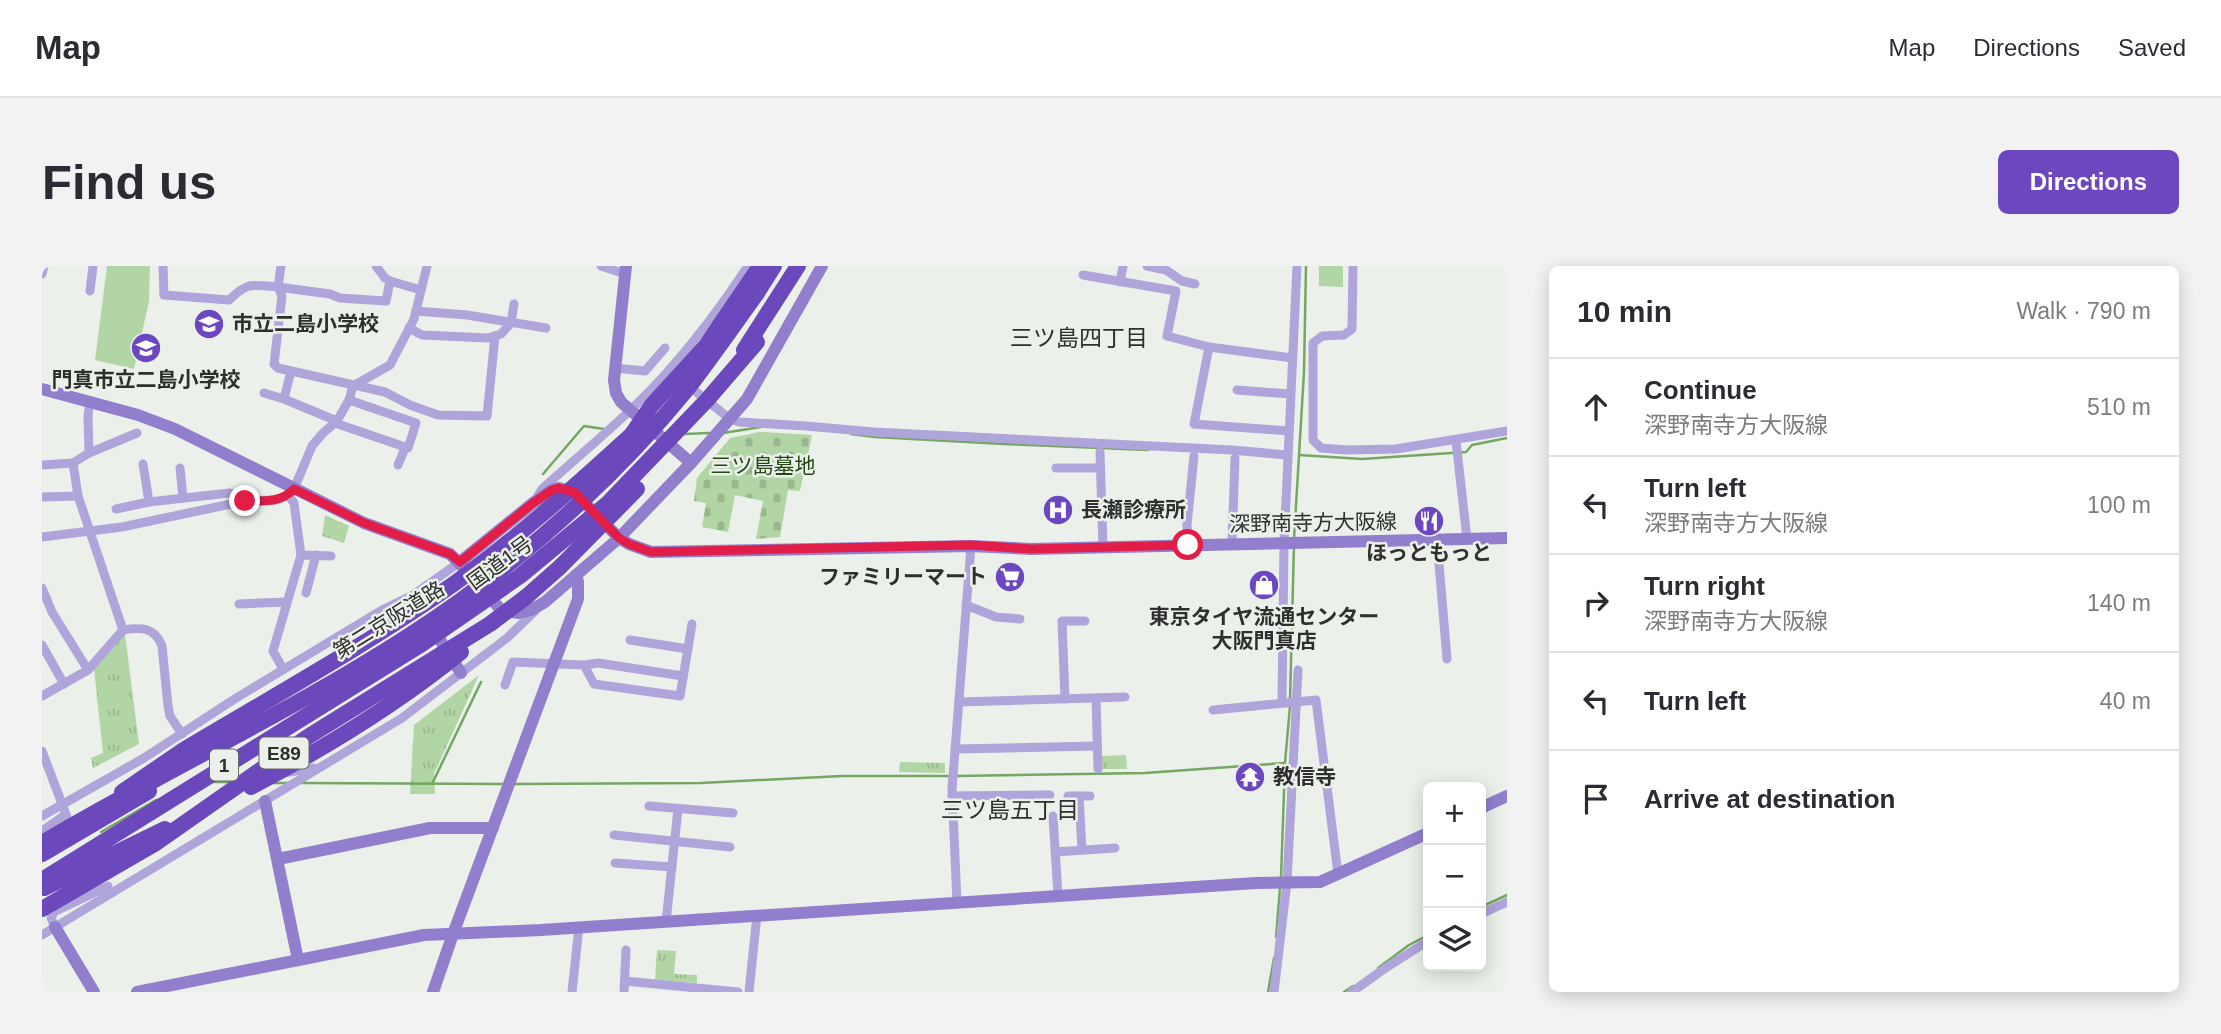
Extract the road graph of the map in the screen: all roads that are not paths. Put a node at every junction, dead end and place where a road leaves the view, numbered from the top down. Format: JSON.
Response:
{"nodes":[{"id":1,"x":44,"y":266,"type":"edge"},
{"id":2,"x":93,"y":266,"type":"edge"},
{"id":3,"x":163,"y":266,"type":"edge"},
{"id":4,"x":281,"y":266,"type":"edge"},
{"id":5,"x":376,"y":266,"type":"edge"},
{"id":6,"x":426,"y":266,"type":"edge"},
{"id":7,"x":601,"y":266,"type":"edge"},
{"id":8,"x":748,"y":266,"type":"edge"},
{"id":9,"x":760,"y":266,"type":"edge"},
{"id":10,"x":774,"y":266,"type":"edge"},
{"id":11,"x":797,"y":266,"type":"edge"},
{"id":12,"x":807,"y":266,"type":"edge"},
{"id":13,"x":822,"y":266,"type":"edge"},
{"id":14,"x":1123,"y":266,"type":"edge"},
{"id":15,"x":1147,"y":266,"type":"edge"},
{"id":16,"x":1297,"y":266,"type":"edge"},
{"id":17,"x":1353,"y":266,"type":"edge"},
{"id":18,"x":626,"y":270,"type":"edge"},
{"id":19,"x":42,"y":274,"type":"edge"},
{"id":20,"x":1083,"y":275,"type":"dead end"},
{"id":21,"x":390,"y":281,"type":"junction"},
{"id":22,"x":1120,"y":282,"type":"junction"},
{"id":23,"x":1195,"y":284,"type":"dead end"},
{"id":24,"x":278,"y":287,"type":"junction"},
{"id":25,"x":421,"y":290,"type":"junction"},
{"id":26,"x":90,"y":291,"type":"dead end"},
{"id":27,"x":757,"y":293,"type":"junction"},
{"id":28,"x":514,"y":304,"type":"dead end"},
{"id":29,"x":416,"y":311,"type":"junction"},
{"id":30,"x":511,"y":323,"type":"junction"},
{"id":31,"x":409,"y":328,"type":"junction"},
{"id":32,"x":546,"y":328,"type":"dead end"},
{"id":33,"x":495,"y":336,"type":"junction"},
{"id":34,"x":1209,"y":347,"type":"junction"},
{"id":35,"x":665,"y":348,"type":"dead end"},
{"id":36,"x":1292,"y":358,"type":"junction"},
{"id":37,"x":615,"y":368,"type":"junction"},
{"id":38,"x":291,"y":371,"type":"junction"},
{"id":39,"x":673,"y":373,"type":"junction"},
{"id":40,"x":353,"y":386,"type":"junction"},
{"id":41,"x":42,"y":389,"type":"edge"},
{"id":42,"x":1237,"y":390,"type":"dead end"},
{"id":43,"x":264,"y":393,"type":"dead end"},
{"id":44,"x":1290,"y":394,"type":"junction"},
{"id":45,"x":284,"y":399,"type":"junction"},
{"id":46,"x":349,"y":400,"type":"junction"},
{"id":47,"x":707,"y":400,"type":"junction"},
{"id":48,"x":90,"y":401,"type":"junction"},
{"id":49,"x":730,"y":419,"type":"junction"},
{"id":50,"x":642,"y":420,"type":"junction"},
{"id":51,"x":336,"y":422,"type":"junction"},
{"id":52,"x":1289,"y":431,"type":"junction"},
{"id":53,"x":1507,"y":431,"type":"edge"},
{"id":54,"x":137,"y":433,"type":"dead end"},
{"id":55,"x":666,"y":441,"type":"junction"},
{"id":56,"x":1457,"y":444,"type":"junction"},
{"id":57,"x":405,"y":447,"type":"junction"},
{"id":58,"x":1100,"y":452,"type":"dead end"},
{"id":59,"x":89,"y":453,"type":"junction"},
{"id":60,"x":1287,"y":455,"type":"junction"},
{"id":61,"x":1194,"y":456,"type":"dead end"},
{"id":62,"x":1235,"y":458,"type":"dead end"},
{"id":63,"x":73,"y":463,"type":"junction"},
{"id":64,"x":691,"y":463,"type":"junction"},
{"id":65,"x":143,"y":464,"type":"dead end"},
{"id":66,"x":42,"y":465,"type":"edge"},
{"id":67,"x":398,"y":465,"type":"dead end"},
{"id":68,"x":180,"y":468,"type":"dead end"},
{"id":69,"x":1056,"y":468,"type":"dead end"},
{"id":70,"x":1100,"y":468,"type":"junction"},
{"id":71,"x":291,"y":492,"type":"junction"},
{"id":72,"x":78,"y":496,"type":"junction"},
{"id":73,"x":42,"y":497,"type":"edge"},
{"id":74,"x":183,"y":498,"type":"junction"},
{"id":75,"x":245,"y":501,"type":"junction"},
{"id":76,"x":149,"y":502,"type":"junction"},
{"id":77,"x":533,"y":503,"type":"junction"},
{"id":78,"x":116,"y":509,"type":"dead end"},
{"id":79,"x":89,"y":531,"type":"junction"},
{"id":80,"x":42,"y":537,"type":"edge"},
{"id":81,"x":619,"y":538,"type":"junction"},
{"id":82,"x":1507,"y":538,"type":"edge"},
{"id":83,"x":1467,"y":539,"type":"junction"},
{"id":84,"x":1437,"y":540,"type":"junction"},
{"id":85,"x":1291,"y":542,"type":"junction"},
{"id":86,"x":1232,"y":544,"type":"junction"},
{"id":87,"x":971,"y":545,"type":"junction"},
{"id":88,"x":1188,"y":545,"type":"junction"},
{"id":89,"x":1103,"y":547,"type":"junction"},
{"id":90,"x":301,"y":555,"type":"junction"},
{"id":91,"x":316,"y":555,"type":"junction"},
{"id":92,"x":331,"y":556,"type":"dead end"},
{"id":93,"x":460,"y":562,"type":"junction"},
{"id":94,"x":576,"y":575,"type":"junction"},
{"id":95,"x":42,"y":588,"type":"edge"},
{"id":96,"x":306,"y":593,"type":"dead end"},
{"id":97,"x":413,"y":595,"type":"junction"},
{"id":98,"x":526,"y":597,"type":"junction"},
{"id":99,"x":545,"y":602,"type":"junction"},
{"id":100,"x":286,"y":603,"type":"junction"},
{"id":101,"x":239,"y":604,"type":"dead end"},
{"id":102,"x":966,"y":605,"type":"junction"},
{"id":103,"x":1020,"y":618,"type":"dead end"},
{"id":104,"x":1085,"y":621,"type":"dead end"},
{"id":105,"x":692,"y":624,"type":"dead end"},
{"id":106,"x":123,"y":630,"type":"junction"},
{"id":107,"x":419,"y":639,"type":"junction"},
{"id":108,"x":630,"y":640,"type":"dead end"},
{"id":109,"x":42,"y":645,"type":"edge"},
{"id":110,"x":688,"y":649,"type":"junction"},
{"id":111,"x":1447,"y":659,"type":"dead end"},
{"id":112,"x":584,"y":664,"type":"junction"},
{"id":113,"x":554,"y":665,"type":"junction"},
{"id":114,"x":283,"y":669,"type":"junction"},
{"id":115,"x":88,"y":670,"type":"junction"},
{"id":116,"x":1298,"y":670,"type":"dead end"},
{"id":117,"x":461,"y":673,"type":"junction"},
{"id":118,"x":683,"y":676,"type":"junction"},
{"id":119,"x":64,"y":684,"type":"junction"},
{"id":120,"x":505,"y":685,"type":"dead end"},
{"id":121,"x":42,"y":696,"type":"edge"},
{"id":122,"x":1125,"y":697,"type":"dead end"},
{"id":123,"x":1096,"y":698,"type":"junction"},
{"id":124,"x":1065,"y":699,"type":"junction"},
{"id":125,"x":1297,"y":701,"type":"junction"},
{"id":126,"x":959,"y":702,"type":"junction"},
{"id":127,"x":1282,"y":702,"type":"junction"},
{"id":128,"x":1213,"y":710,"type":"dead end"},
{"id":129,"x":182,"y":743,"type":"junction"},
{"id":130,"x":1097,"y":746,"type":"junction"},
{"id":131,"x":955,"y":749,"type":"junction"},
{"id":132,"x":42,"y":751,"type":"edge"},
{"id":133,"x":232,"y":761,"type":"junction"},
{"id":134,"x":323,"y":766,"type":"junction"},
{"id":135,"x":1098,"y":769,"type":"dead end"},
{"id":136,"x":1050,"y":795,"type":"dead end"},
{"id":137,"x":952,"y":796,"type":"junction"},
{"id":138,"x":1068,"y":796,"type":"dead end"},
{"id":139,"x":1079,"y":796,"type":"junction"},
{"id":140,"x":1090,"y":796,"type":"dead end"},
{"id":141,"x":1507,"y":796,"type":"edge"},
{"id":142,"x":265,"y":801,"type":"junction"},
{"id":143,"x":61,"y":805,"type":"junction"},
{"id":144,"x":649,"y":806,"type":"dead end"},
{"id":145,"x":1486,"y":806,"type":"edge"},
{"id":146,"x":678,"y":809,"type":"junction"},
{"id":147,"x":733,"y":813,"type":"dead end"},
{"id":148,"x":42,"y":816,"type":"edge"},
{"id":149,"x":1053,"y":816,"type":"dead end"},
{"id":150,"x":493,"y":828,"type":"junction"},
{"id":151,"x":42,"y":831,"type":"edge"},
{"id":152,"x":614,"y":835,"type":"dead end"},
{"id":153,"x":1423,"y":835,"type":"edge"},
{"id":154,"x":64,"y":841,"type":"junction"},
{"id":155,"x":676,"y":841,"type":"junction"},
{"id":156,"x":42,"y":843,"type":"edge"},
{"id":157,"x":730,"y":847,"type":"dead end"},
{"id":158,"x":1115,"y":848,"type":"dead end"},
{"id":159,"x":1082,"y":850,"type":"junction"},
{"id":160,"x":1055,"y":852,"type":"junction"},
{"id":161,"x":42,"y":854,"type":"edge"},
{"id":162,"x":278,"y":859,"type":"junction"},
{"id":163,"x":615,"y":863,"type":"dead end"},
{"id":164,"x":673,"y":867,"type":"junction"},
{"id":165,"x":1338,"y":874,"type":"junction"},
{"id":166,"x":42,"y":880,"type":"edge"},
{"id":167,"x":1287,"y":881,"type":"junction"},
{"id":168,"x":108,"y":887,"type":"junction"},
{"id":169,"x":42,"y":889,"type":"edge"},
{"id":170,"x":1058,"y":896,"type":"junction"},
{"id":171,"x":1507,"y":901,"type":"edge"},
{"id":172,"x":957,"y":903,"type":"junction"},
{"id":173,"x":42,"y":909,"type":"edge"},
{"id":174,"x":1486,"y":912,"type":"edge"},
{"id":175,"x":757,"y":915,"type":"junction"},
{"id":176,"x":666,"y":922,"type":"junction"},
{"id":177,"x":55,"y":927,"type":"junction"},
{"id":178,"x":579,"y":927,"type":"junction"},
{"id":179,"x":453,"y":934,"type":"junction"},
{"id":180,"x":42,"y":935,"type":"edge"},
{"id":181,"x":1423,"y":945,"type":"edge"},
{"id":182,"x":626,"y":950,"type":"dead end"},
{"id":183,"x":298,"y":960,"type":"junction"},
{"id":184,"x":625,"y":981,"type":"junction"},
{"id":185,"x":655,"y":988,"type":"edge"},
{"id":186,"x":687,"y":990,"type":"edge"},
{"id":187,"x":717,"y":991,"type":"edge"},
{"id":188,"x":94,"y":992,"type":"edge"},
{"id":189,"x":137,"y":992,"type":"edge"},
{"id":190,"x":433,"y":992,"type":"edge"},
{"id":191,"x":572,"y":992,"type":"edge"},
{"id":192,"x":624,"y":992,"type":"edge"},
{"id":193,"x":738,"y":992,"type":"edge"},
{"id":194,"x":749,"y":992,"type":"edge"},
{"id":195,"x":1274,"y":992,"type":"edge"},
{"id":196,"x":1352,"y":992,"type":"edge"}],
"edges":[{"from":1,"to":19,"type":"street"},
{"from":2,"to":26,"type":"street"},
{"from":3,"to":24,"type":"street"},
{"from":4,"to":24,"type":"street"},
{"from":5,"to":21,"type":"street"},
{"from":6,"to":25,"type":"street"},
{"from":7,"to":18,"type":"street"},
{"from":8,"to":39,"type":"street"},
{"from":9,"to":39,"type":"highway","name":"国道1号","number":"1","bridge":true},
{"from":10,"to":27,"type":"highway","name":"第二京阪道路","number":"E89"},
{"from":11,"to":98,"type":"highway","number":"E89","bridge":true},
{"from":12,"to":47,"type":"highway","name":"国道1号","number":"1","bridge":true},
{"from":13,"to":49,"type":"street"},
{"from":14,"to":22,"type":"street"},
{"from":15,"to":23,"type":"street"},
{"from":16,"to":36,"type":"street"},
{"from":17,"to":56,"type":"street"},
{"from":18,"to":37,"type":"street"},
{"from":20,"to":22,"type":"street"},
{"from":21,"to":24,"type":"street"},
{"from":21,"to":25,"type":"street"},
{"from":22,"to":34,"type":"street"},
{"from":24,"to":38,"type":"street"},
{"from":25,"to":29,"type":"street"},
{"from":27,"to":129,"type":"highway","bridge":true},
{"from":27,"to":156,"type":"highway","name":"第二京阪道路","number":"E89","bridge":true},
{"from":28,"to":30,"type":"street"},
{"from":29,"to":30,"type":"street"},
{"from":29,"to":31,"type":"street"},
{"from":30,"to":32,"type":"street"},
{"from":30,"to":33,"type":"street"},
{"from":31,"to":33,"type":"street"},
{"from":31,"to":40,"type":"street"},
{"from":33,"to":40,"type":"street"},
{"from":34,"to":36,"type":"street"},
{"from":34,"to":52,"type":"street"},
{"from":35,"to":37,"type":"street"},
{"from":36,"to":44,"type":"street"},
{"from":37,"to":50,"type":"street"},
{"from":38,"to":40,"type":"street"},
{"from":38,"to":45,"type":"street"},
{"from":39,"to":47,"type":"street"},
{"from":39,"to":50,"type":"highway","name":"国道1号","number":"1","bridge":true},
{"from":40,"to":46,"type":"street"},
{"from":41,"to":48,"type":"street"},
{"from":42,"to":44,"type":"street"},
{"from":43,"to":45,"type":"street"},
{"from":44,"to":52,"type":"street"},
{"from":45,"to":51,"type":"street"},
{"from":46,"to":51,"type":"street"},
{"from":46,"to":57,"type":"street"},
{"from":47,"to":49,"type":"street"},
{"from":47,"to":55,"type":"highway","name":"国道1号","number":"1","bridge":true},
{"from":48,"to":59,"type":"street"},
{"from":48,"to":71,"type":"street"},
{"from":49,"to":60,"type":"street"},
{"from":49,"to":64,"type":"street"},
{"from":50,"to":55,"type":"street"},
{"from":50,"to":77,"type":"street"},
{"from":50,"to":107,"type":"highway","name":"国道1号","number":"1","bridge":true},
{"from":51,"to":57,"type":"street"},
{"from":51,"to":71,"type":"street"},
{"from":52,"to":60,"type":"street"},
{"from":53,"to":56,"type":"street"},
{"from":54,"to":59,"type":"street"},
{"from":55,"to":64,"type":"street"},
{"from":55,"to":107,"type":"highway","name":"国道1号","number":"1","bridge":true},
{"from":56,"to":83,"type":"street"},
{"from":57,"to":67,"type":"street"},
{"from":58,"to":70,"type":"street"},
{"from":59,"to":63,"type":"street"},
{"from":60,"to":85,"type":"street"},
{"from":61,"to":88,"type":"street"},
{"from":62,"to":86,"type":"street"},
{"from":63,"to":66,"type":"street"},
{"from":63,"to":72,"type":"street"},
{"from":64,"to":81,"type":"street"},
{"from":65,"to":76,"type":"street"},
{"from":68,"to":74,"type":"street"},
{"from":69,"to":70,"type":"street"},
{"from":70,"to":89,"type":"street"},
{"from":71,"to":75,"type":"street"},
{"from":71,"to":90,"type":"street"},
{"from":71,"to":93,"type":"street"},
{"from":72,"to":73,"type":"street"},
{"from":72,"to":79,"type":"street"},
{"from":74,"to":75,"type":"street"},
{"from":74,"to":76,"type":"street"},
{"from":75,"to":79,"type":"street"},
{"from":76,"to":78,"type":"street"},
{"from":77,"to":81,"type":"street","name":"深野南寺方大阪線"},
{"from":77,"to":93,"type":"street","name":"深野南寺方大阪線"},
{"from":79,"to":80,"type":"street"},
{"from":79,"to":106,"type":"street"},
{"from":81,"to":87,"type":"street","name":"深野南寺方大阪線"},
{"from":81,"to":94,"type":"street"},
{"from":82,"to":83,"type":"street","name":"深野南寺方大阪線"},
{"from":83,"to":84,"type":"street","name":"深野南寺方大阪線"},
{"from":84,"to":85,"type":"street","name":"深野南寺方大阪線"},
{"from":84,"to":111,"type":"street"},
{"from":85,"to":86,"type":"street","name":"深野南寺方大阪線"},
{"from":85,"to":127,"type":"street"},
{"from":86,"to":88,"type":"street","name":"深野南寺方大阪線"},
{"from":87,"to":89,"type":"street","name":"深野南寺方大阪線"},
{"from":87,"to":102,"type":"street"},
{"from":88,"to":89,"type":"street","name":"深野南寺方大阪線"},
{"from":90,"to":91,"type":"street"},
{"from":90,"to":100,"type":"street"},
{"from":91,"to":92,"type":"street"},
{"from":91,"to":96,"type":"street"},
{"from":93,"to":97,"type":"street"},
{"from":93,"to":99,"type":"street"},
{"from":94,"to":99,"type":"street"},
{"from":94,"to":113,"type":"street"},
{"from":95,"to":115,"type":"street"},
{"from":97,"to":114,"type":"street"},
{"from":97,"to":117,"type":"street"},
{"from":98,"to":169,"type":"highway","bridge":true},
{"from":98,"to":173,"type":"highway","number":"E89","bridge":true},
{"from":99,"to":117,"type":"street"},
{"from":100,"to":101,"type":"street"},
{"from":100,"to":114,"type":"street"},
{"from":102,"to":103,"type":"street"},
{"from":102,"to":126,"type":"street"},
{"from":104,"to":124,"type":"street"},
{"from":105,"to":110,"type":"street"},
{"from":106,"to":115,"type":"street"},
{"from":106,"to":129,"type":"street"},
{"from":107,"to":133,"type":"highway","name":"国道1号","number":"1"},
{"from":107,"to":154,"type":"highway","name":"国道1号","number":"1"},
{"from":108,"to":110,"type":"street"},
{"from":109,"to":119,"type":"street"},
{"from":110,"to":118,"type":"street"},
{"from":112,"to":113,"type":"street"},
{"from":112,"to":118,"type":"street"},
{"from":112,"to":118,"type":"street"},
{"from":113,"to":120,"type":"street"},
{"from":113,"to":150,"type":"street"},
{"from":114,"to":129,"type":"street"},
{"from":115,"to":119,"type":"street"},
{"from":116,"to":125,"type":"street"},
{"from":117,"to":134,"type":"street"},
{"from":119,"to":121,"type":"street"},
{"from":122,"to":123,"type":"street"},
{"from":123,"to":124,"type":"street"},
{"from":123,"to":130,"type":"street"},
{"from":124,"to":126,"type":"street"},
{"from":125,"to":127,"type":"street"},
{"from":125,"to":165,"type":"street"},
{"from":125,"to":167,"type":"street"},
{"from":126,"to":131,"type":"street"},
{"from":127,"to":128,"type":"street"},
{"from":129,"to":143,"type":"street"},
{"from":129,"to":154,"type":"highway"},
{"from":130,"to":131,"type":"street"},
{"from":130,"to":135,"type":"street"},
{"from":131,"to":137,"type":"street"},
{"from":132,"to":143,"type":"street"},
{"from":133,"to":134,"type":"street"},
{"from":133,"to":166,"type":"highway","name":"国道1号","number":"1"},
{"from":134,"to":142,"type":"street"},
{"from":136,"to":137,"type":"street"},
{"from":137,"to":172,"type":"street"},
{"from":138,"to":139,"type":"street"},
{"from":139,"to":140,"type":"street"},
{"from":139,"to":159,"type":"street"},
{"from":141,"to":145,"type":"street"},
{"from":142,"to":162,"type":"street"},
{"from":142,"to":168,"type":"street"},
{"from":143,"to":148,"type":"street"},
{"from":143,"to":151,"type":"street"},
{"from":144,"to":146,"type":"street"},
{"from":146,"to":147,"type":"street"},
{"from":146,"to":155,"type":"street"},
{"from":149,"to":160,"type":"street"},
{"from":150,"to":162,"type":"street"},
{"from":150,"to":179,"type":"street"},
{"from":152,"to":155,"type":"street"},
{"from":153,"to":165,"type":"street"},
{"from":154,"to":161,"type":"highway","name":"国道1号","number":"1"},
{"from":155,"to":157,"type":"street"},
{"from":155,"to":164,"type":"street"},
{"from":158,"to":159,"type":"street"},
{"from":159,"to":160,"type":"street"},
{"from":160,"to":170,"type":"street"},
{"from":162,"to":183,"type":"street"},
{"from":163,"to":164,"type":"street"},
{"from":164,"to":176,"type":"street"},
{"from":165,"to":167,"type":"street"},
{"from":167,"to":170,"type":"street"},
{"from":167,"to":195,"type":"street"},
{"from":168,"to":177,"type":"street"},
{"from":168,"to":177,"type":"street"},
{"from":170,"to":172,"type":"street"},
{"from":171,"to":174,"type":"street"},
{"from":172,"to":175,"type":"street"},
{"from":175,"to":176,"type":"street"},
{"from":175,"to":194,"type":"street"},
{"from":176,"to":178,"type":"street"},
{"from":177,"to":180,"type":"street"},
{"from":177,"to":188,"type":"street"},
{"from":178,"to":179,"type":"street"},
{"from":178,"to":191,"type":"street"},
{"from":179,"to":183,"type":"street"},
{"from":179,"to":190,"type":"street"},
{"from":181,"to":196,"type":"street"},
{"from":182,"to":184,"type":"street"},
{"from":183,"to":189,"type":"street"},
{"from":184,"to":185,"type":"street"},
{"from":184,"to":192,"type":"street"},
{"from":185,"to":186,"type":"street"},
{"from":186,"to":187,"type":"street"},
{"from":187,"to":193,"type":"street"}]}
